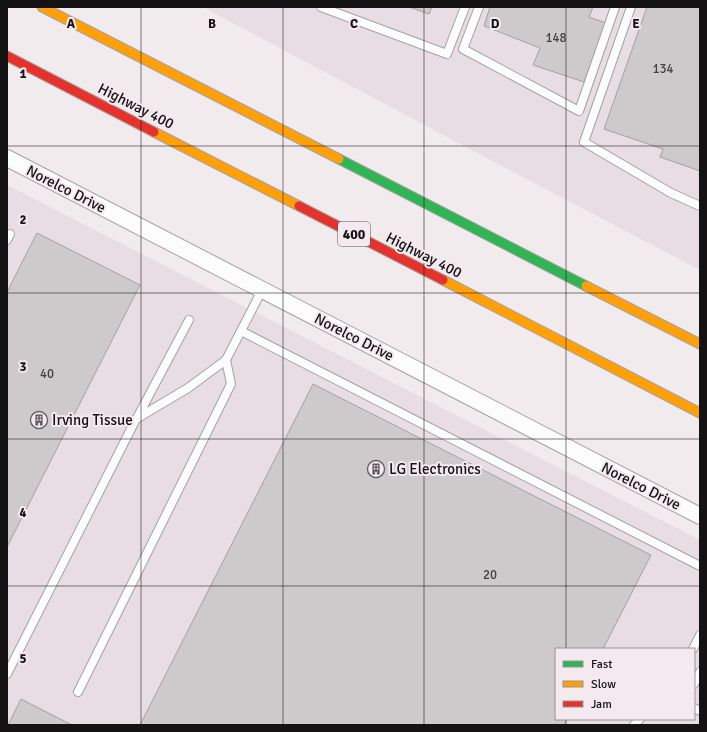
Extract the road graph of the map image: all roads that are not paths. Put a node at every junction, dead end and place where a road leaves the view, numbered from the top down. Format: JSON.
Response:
{"nodes":[{"id":1,"x":42,"y":7,"type":"edge"},
{"id":2,"x":322,"y":7,"type":"edge"},
{"id":3,"x":465,"y":7,"type":"edge"},
{"id":4,"x":479,"y":7,"type":"edge"},
{"id":5,"x":615,"y":7,"type":"edge"},
{"id":6,"x":631,"y":7,"type":"edge"},
{"id":7,"x":7,"y":56,"type":"edge"},
{"id":8,"x":7,"y":158,"type":"edge"},
{"id":9,"x":700,"y":206,"type":"edge"},
{"id":10,"x":262,"y":290,"type":"junction"},
{"id":11,"x":189,"y":320,"type":"dead end"},
{"id":12,"x":241,"y":331,"type":"junction"},
{"id":13,"x":700,"y":344,"type":"edge"},
{"id":14,"x":226,"y":360,"type":"junction"},
{"id":15,"x":700,"y":413,"type":"edge"},
{"id":16,"x":136,"y":419,"type":"junction"},
{"id":17,"x":700,"y":516,"type":"edge"},
{"id":18,"x":700,"y":566,"type":"edge"},
{"id":19,"x":700,"y":635,"type":"edge"},
{"id":20,"x":694,"y":648,"type":"edge"},
{"id":21,"x":700,"y":672,"type":"edge"},
{"id":22,"x":7,"y":674,"type":"edge"},
{"id":23,"x":695,"y":682,"type":"edge"},
{"id":24,"x":78,"y":692,"type":"dead end"}],
"edges":[{"from":1,"to":13,"type":"highway"},
{"from":2,"to":3,"type":"lane"},
{"from":4,"to":5,"type":"lane"},
{"from":6,"to":9,"type":"lane"},
{"from":7,"to":15,"type":"highway","name":"Highway 400","number":"400"},
{"from":8,"to":10,"type":"street","name":"Norelco Drive"},
{"from":10,"to":12,"type":"lane"},
{"from":10,"to":17,"type":"street","name":"Norelco Drive"},
{"from":11,"to":16,"type":"lane"},
{"from":12,"to":14,"type":"lane"},
{"from":12,"to":18,"type":"lane"},
{"from":14,"to":16,"type":"lane"},
{"from":14,"to":24,"type":"lane"},
{"from":16,"to":22,"type":"lane"},
{"from":19,"to":20,"type":"lane"},
{"from":21,"to":23,"type":"lane"}]}
